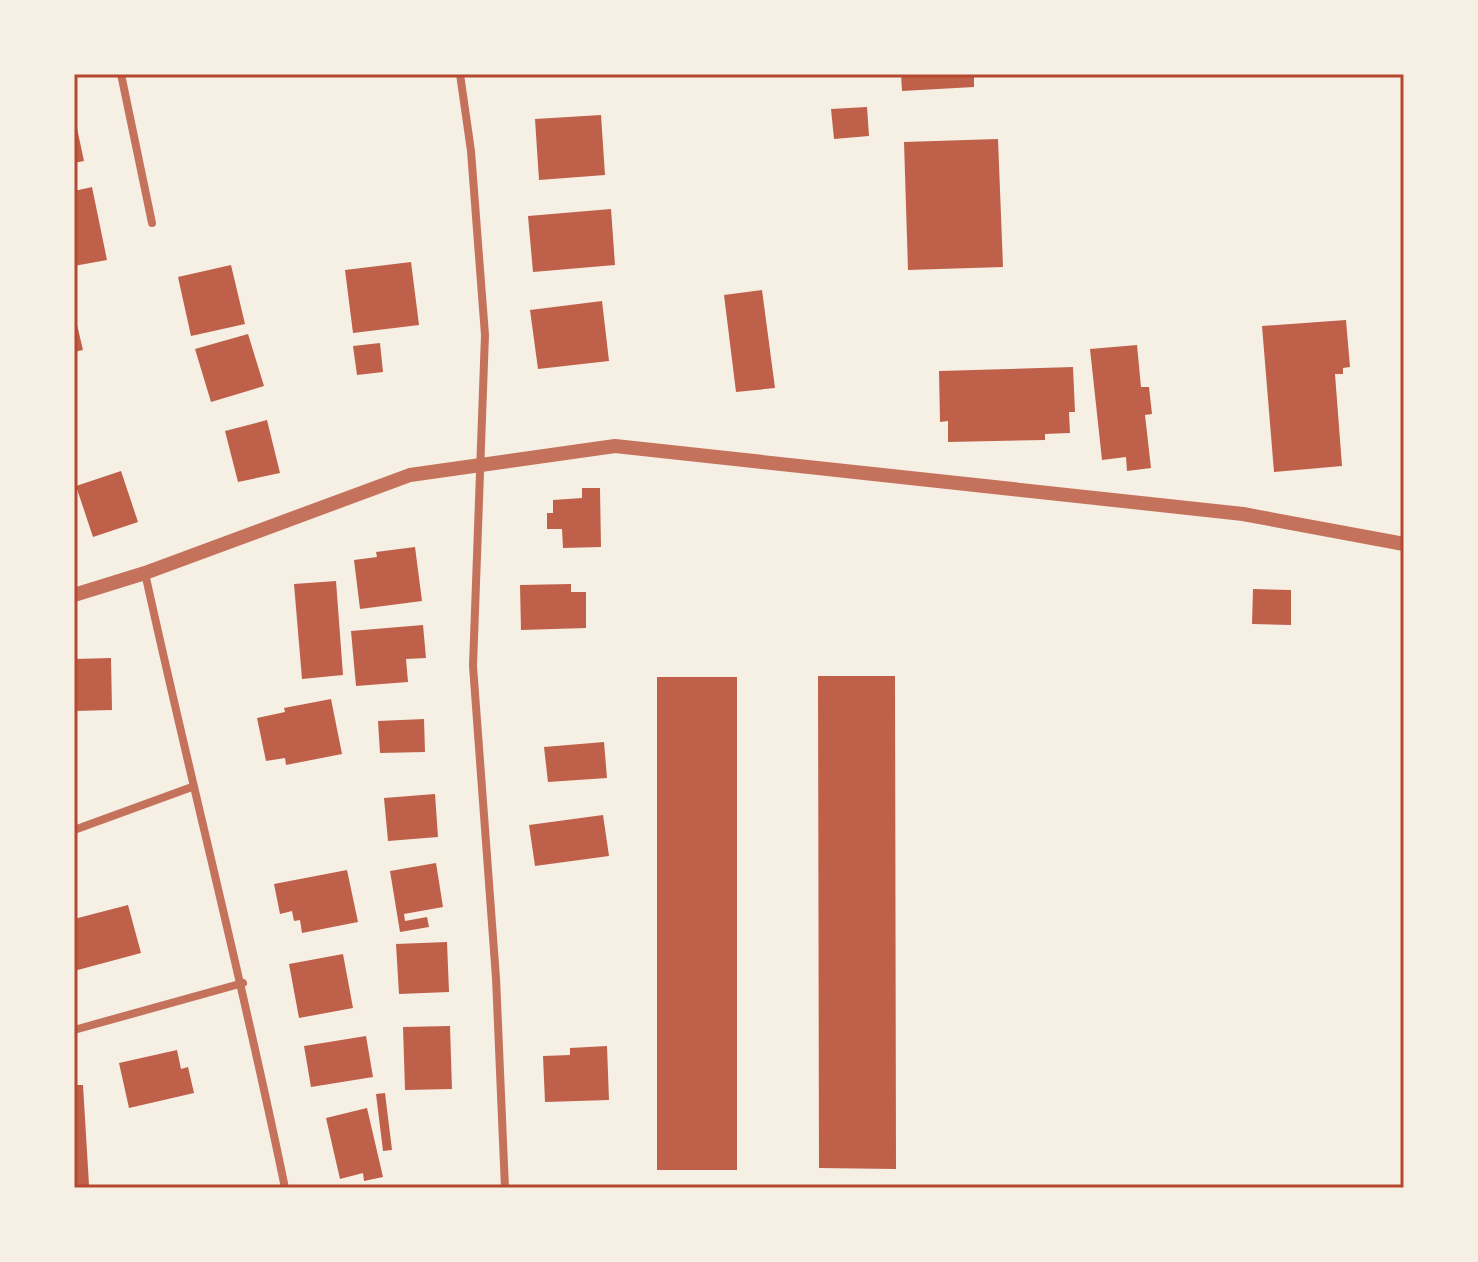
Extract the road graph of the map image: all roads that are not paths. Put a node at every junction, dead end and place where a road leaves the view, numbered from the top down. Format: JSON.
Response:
{"nodes":[{"id":1,"x":121,"y":74,"type":"edge"},
{"id":2,"x":460,"y":74,"type":"edge"},
{"id":3,"x":152,"y":223,"type":"dead end"},
{"id":4,"x":479,"y":466,"type":"junction"},
{"id":5,"x":1404,"y":544,"type":"edge"},
{"id":6,"x":145,"y":573,"type":"junction"},
{"id":7,"x":74,"y":595,"type":"edge"},
{"id":8,"x":192,"y":787,"type":"junction"},
{"id":9,"x":74,"y":830,"type":"edge"},
{"id":10,"x":243,"y":983,"type":"junction"},
{"id":11,"x":74,"y":1030,"type":"edge"},
{"id":12,"x":285,"y":1188,"type":"edge"},
{"id":13,"x":505,"y":1188,"type":"edge"}],
"edges":[{"from":1,"to":3,"type":"street"},
{"from":2,"to":4,"type":"street"},
{"from":4,"to":5,"type":"street"},
{"from":4,"to":6,"type":"street"},
{"from":4,"to":13,"type":"street"},
{"from":6,"to":7,"type":"street"},
{"from":6,"to":8,"type":"street"},
{"from":8,"to":9,"type":"street"},
{"from":8,"to":10,"type":"street"},
{"from":10,"to":11,"type":"street"},
{"from":10,"to":12,"type":"street"}]}
